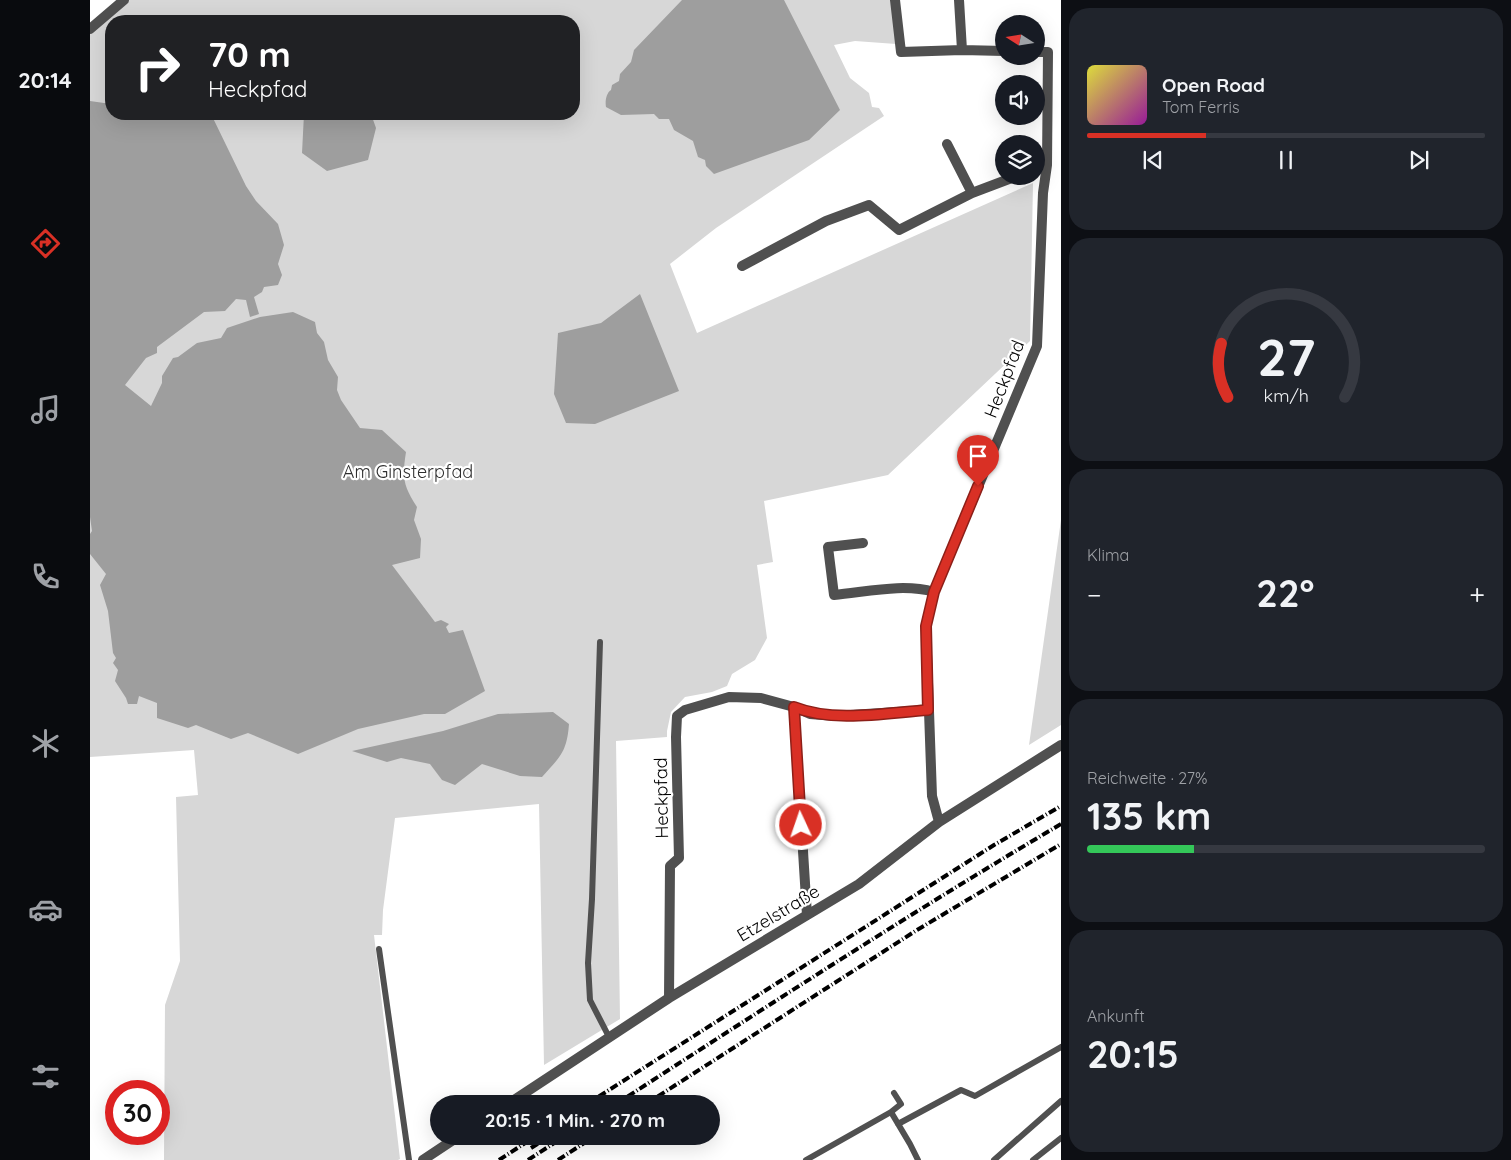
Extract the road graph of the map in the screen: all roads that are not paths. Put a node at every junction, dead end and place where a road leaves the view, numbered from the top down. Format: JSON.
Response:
{"nodes":[{"id":1,"x":124,"y":0,"type":"edge"},
{"id":2,"x":895,"y":0,"type":"edge"},
{"id":3,"x":959,"y":0,"type":"edge"},
{"id":4,"x":106,"y":15,"type":"edge"},
{"id":5,"x":105,"y":16,"type":"edge"},
{"id":6,"x":90,"y":29,"type":"edge"},
{"id":7,"x":962,"y":50,"type":"junction"},
{"id":8,"x":995,"y":51,"type":"edge"},
{"id":9,"x":1045,"y":52,"type":"edge"},
{"id":10,"x":947,"y":144,"type":"dead end"},
{"id":11,"x":1047,"y":165,"type":"joint"},
{"id":12,"x":995,"y":184,"type":"edge"},
{"id":13,"x":972,"y":193,"type":"junction"},
{"id":14,"x":742,"y":266,"type":"dead end"},
{"id":15,"x":863,"y":543,"type":"dead end"},
{"id":16,"x":934,"y":592,"type":"junction"},
{"id":17,"x":600,"y":642,"type":"dead end"},
{"id":18,"x":794,"y":707,"type":"junction"},
{"id":19,"x":928,"y":710,"type":"junction"},
{"id":20,"x":1061,"y":745,"type":"edge"},
{"id":21,"x":939,"y":822,"type":"junction"},
{"id":22,"x":807,"y":915,"type":"junction"},
{"id":23,"x":379,"y":949,"type":"dead end"},
{"id":24,"x":669,"y":998,"type":"junction"},
{"id":25,"x":609,"y":1037,"type":"junction"},
{"id":26,"x":1061,"y":1047,"type":"edge"},
{"id":27,"x":894,"y":1093,"type":"dead end"},
{"id":28,"x":522,"y":1095,"type":"edge"},
{"id":29,"x":1061,"y":1101,"type":"edge"},
{"id":30,"x":892,"y":1112,"type":"junction"},
{"id":31,"x":898,"y":1124,"type":"junction"},
{"id":32,"x":1061,"y":1138,"type":"edge"},
{"id":33,"x":446,"y":1145,"type":"edge"},
{"id":34,"x":409,"y":1160,"type":"edge"},
{"id":35,"x":423,"y":1160,"type":"edge"},
{"id":36,"x":806,"y":1160,"type":"edge"},
{"id":37,"x":918,"y":1160,"type":"edge"},
{"id":38,"x":994,"y":1160,"type":"edge"},
{"id":39,"x":1032,"y":1160,"type":"edge"}],
"edges":[{"from":1,"to":4,"type":"street"},
{"from":2,"to":7,"type":"street"},
{"from":3,"to":7,"type":"street"},
{"from":5,"to":6,"type":"street"},
{"from":7,"to":8,"type":"street"},
{"from":9,"to":11,"type":"street","name":"Heckpfad"},
{"from":10,"to":13,"type":"street"},
{"from":11,"to":16,"type":"street","name":"Heckpfad"},
{"from":12,"to":13,"type":"street"},
{"from":13,"to":14,"type":"street"},
{"from":15,"to":16,"type":"street"},
{"from":16,"to":19,"type":"street","name":"Heckpfad"},
{"from":17,"to":25,"type":"lane"},
{"from":18,"to":19,"type":"street","name":"Heckpfad"},
{"from":18,"to":22,"type":"street"},
{"from":18,"to":24,"type":"street","name":"Heckpfad"},
{"from":19,"to":21,"type":"street","name":"Heckpfad"},
{"from":20,"to":21,"type":"street","name":"Etzelstraße"},
{"from":21,"to":22,"type":"street","name":"Etzelstraße"},
{"from":22,"to":24,"type":"street","name":"Etzelstraße"},
{"from":23,"to":34,"type":"lane"},
{"from":24,"to":25,"type":"street","name":"Etzelstraße"},
{"from":25,"to":28,"type":"street","name":"Etzelstraße"},
{"from":26,"to":31,"type":"lane"},
{"from":27,"to":30,"type":"lane"},
{"from":29,"to":38,"type":"lane"},
{"from":30,"to":31,"type":"lane"},
{"from":30,"to":36,"type":"lane"},
{"from":31,"to":37,"type":"lane"},
{"from":32,"to":39,"type":"lane"},
{"from":33,"to":35,"type":"street"}]}
